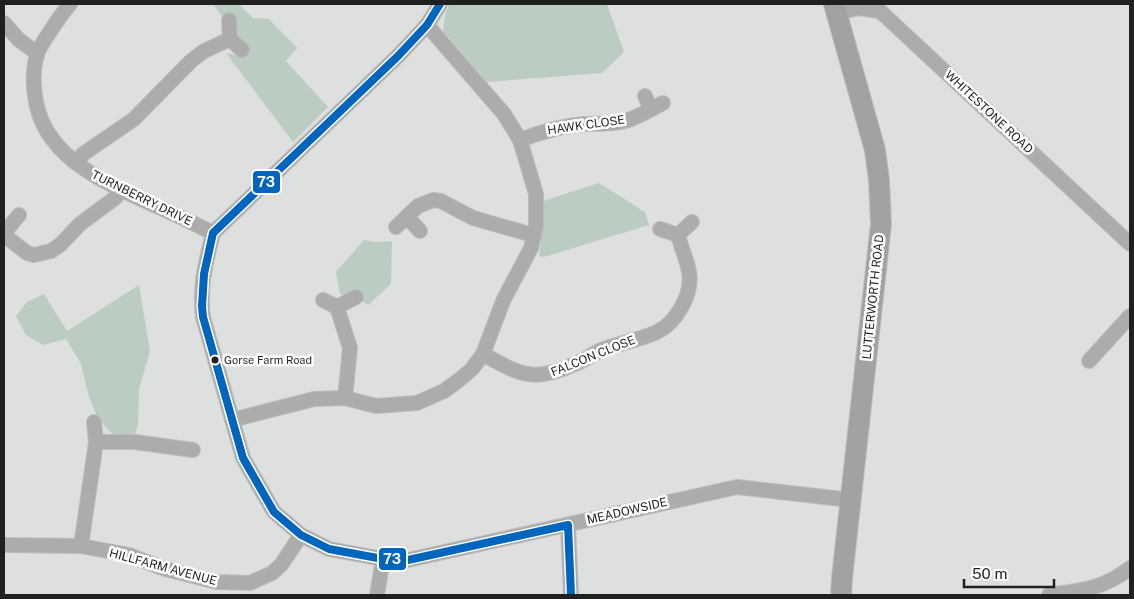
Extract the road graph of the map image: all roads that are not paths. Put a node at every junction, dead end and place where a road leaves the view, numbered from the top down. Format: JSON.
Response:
{"nodes":[{"id":1,"x":70,"y":4,"type":"edge"},
{"id":2,"x":440,"y":4,"type":"edge"},
{"id":3,"x":835,"y":9,"type":"edge"},
{"id":4,"x":229,"y":20,"type":"dead end"},
{"id":5,"x":4,"y":23,"type":"edge"},
{"id":6,"x":427,"y":25,"type":"junction"},
{"id":7,"x":230,"y":39,"type":"junction"},
{"id":8,"x":242,"y":50,"type":"dead end"},
{"id":9,"x":37,"y":53,"type":"junction"},
{"id":10,"x":645,"y":96,"type":"dead end"},
{"id":11,"x":520,"y":140,"type":"junction"},
{"id":12,"x":76,"y":163,"type":"junction"},
{"id":13,"x":121,"y":190,"type":"junction"},
{"id":14,"x":19,"y":215,"type":"dead end"},
{"id":15,"x":407,"y":216,"type":"junction"},
{"id":16,"x":692,"y":222,"type":"dead end"},
{"id":17,"x":396,"y":227,"type":"dead end"},
{"id":18,"x":660,"y":229,"type":"dead end"},
{"id":19,"x":420,"y":230,"type":"dead end"},
{"id":20,"x":214,"y":233,"type":"junction"},
{"id":21,"x":4,"y":234,"type":"edge"},
{"id":22,"x":533,"y":235,"type":"junction"},
{"id":23,"x":678,"y":235,"type":"junction"},
{"id":24,"x":1130,"y":244,"type":"edge"},
{"id":25,"x":356,"y":297,"type":"dead end"},
{"id":26,"x":323,"y":300,"type":"dead end"},
{"id":27,"x":338,"y":307,"type":"junction"},
{"id":28,"x":1130,"y":316,"type":"edge"},
{"id":29,"x":483,"y":354,"type":"junction"},
{"id":30,"x":1089,"y":361,"type":"dead end"},
{"id":31,"x":345,"y":398,"type":"junction"},
{"id":32,"x":232,"y":420,"type":"junction"},
{"id":33,"x":94,"y":422,"type":"dead end"},
{"id":34,"x":96,"y":442,"type":"junction"},
{"id":35,"x":193,"y":450,"type":"dead end"},
{"id":36,"x":850,"y":500,"type":"junction"},
{"id":37,"x":568,"y":525,"type":"junction"},
{"id":38,"x":301,"y":535,"type":"junction"},
{"id":39,"x":4,"y":545,"type":"edge"},
{"id":40,"x":80,"y":546,"type":"junction"},
{"id":41,"x":382,"y":559,"type":"junction"},
{"id":42,"x":1130,"y":568,"type":"edge"},
{"id":43,"x":377,"y":595,"type":"edge"},
{"id":44,"x":571,"y":595,"type":"edge"},
{"id":45,"x":841,"y":595,"type":"edge"},
{"id":46,"x":1049,"y":595,"type":"edge"}],
"edges":[{"from":1,"to":9,"type":"street","name":"TURNBERRY DRIVE"},
{"from":2,"to":6,"type":"street"},
{"from":3,"to":24,"type":"street","name":"WHITESTONE ROAD"},
{"from":3,"to":36,"type":"main road","name":"LUTTERWORTH ROAD"},
{"from":4,"to":7,"type":"street"},
{"from":5,"to":9,"type":"street"},
{"from":6,"to":11,"type":"street"},
{"from":6,"to":20,"type":"street"},
{"from":7,"to":8,"type":"street"},
{"from":7,"to":12,"type":"street"},
{"from":9,"to":12,"type":"street","name":"TURNBERRY DRIVE"},
{"from":10,"to":11,"type":"street","name":"HAWK CLOSE"},
{"from":11,"to":22,"type":"street"},
{"from":12,"to":13,"type":"street","name":"TURNBERRY DRIVE"},
{"from":13,"to":20,"type":"street","name":"TURNBERRY DRIVE"},
{"from":13,"to":21,"type":"street"},
{"from":14,"to":21,"type":"street"},
{"from":15,"to":17,"type":"street"},
{"from":15,"to":19,"type":"street"},
{"from":15,"to":22,"type":"street"},
{"from":16,"to":23,"type":"street"},
{"from":18,"to":23,"type":"street"},
{"from":20,"to":32,"type":"street","name":"MEADOWSIDE"},
{"from":22,"to":29,"type":"street"},
{"from":23,"to":29,"type":"street","name":"FALCON CLOSE"},
{"from":25,"to":27,"type":"street"},
{"from":26,"to":27,"type":"street"},
{"from":27,"to":31,"type":"street"},
{"from":28,"to":30,"type":"street"},
{"from":29,"to":31,"type":"street"},
{"from":31,"to":32,"type":"street"},
{"from":32,"to":38,"type":"street","name":"MEADOWSIDE"},
{"from":33,"to":34,"type":"street"},
{"from":34,"to":35,"type":"street"},
{"from":34,"to":40,"type":"street"},
{"from":36,"to":37,"type":"street","name":"MEADOWSIDE"},
{"from":36,"to":45,"type":"main road","name":"LUTTERWORTH ROAD"},
{"from":37,"to":41,"type":"street","name":"MEADOWSIDE"},
{"from":37,"to":44,"type":"street"},
{"from":38,"to":40,"type":"street","name":"HILLFARM AVENUE"},
{"from":38,"to":41,"type":"street","name":"MEADOWSIDE"},
{"from":39,"to":40,"type":"street","name":"HILLFARM AVENUE"},
{"from":41,"to":43,"type":"street"},
{"from":42,"to":46,"type":"street"}]}
